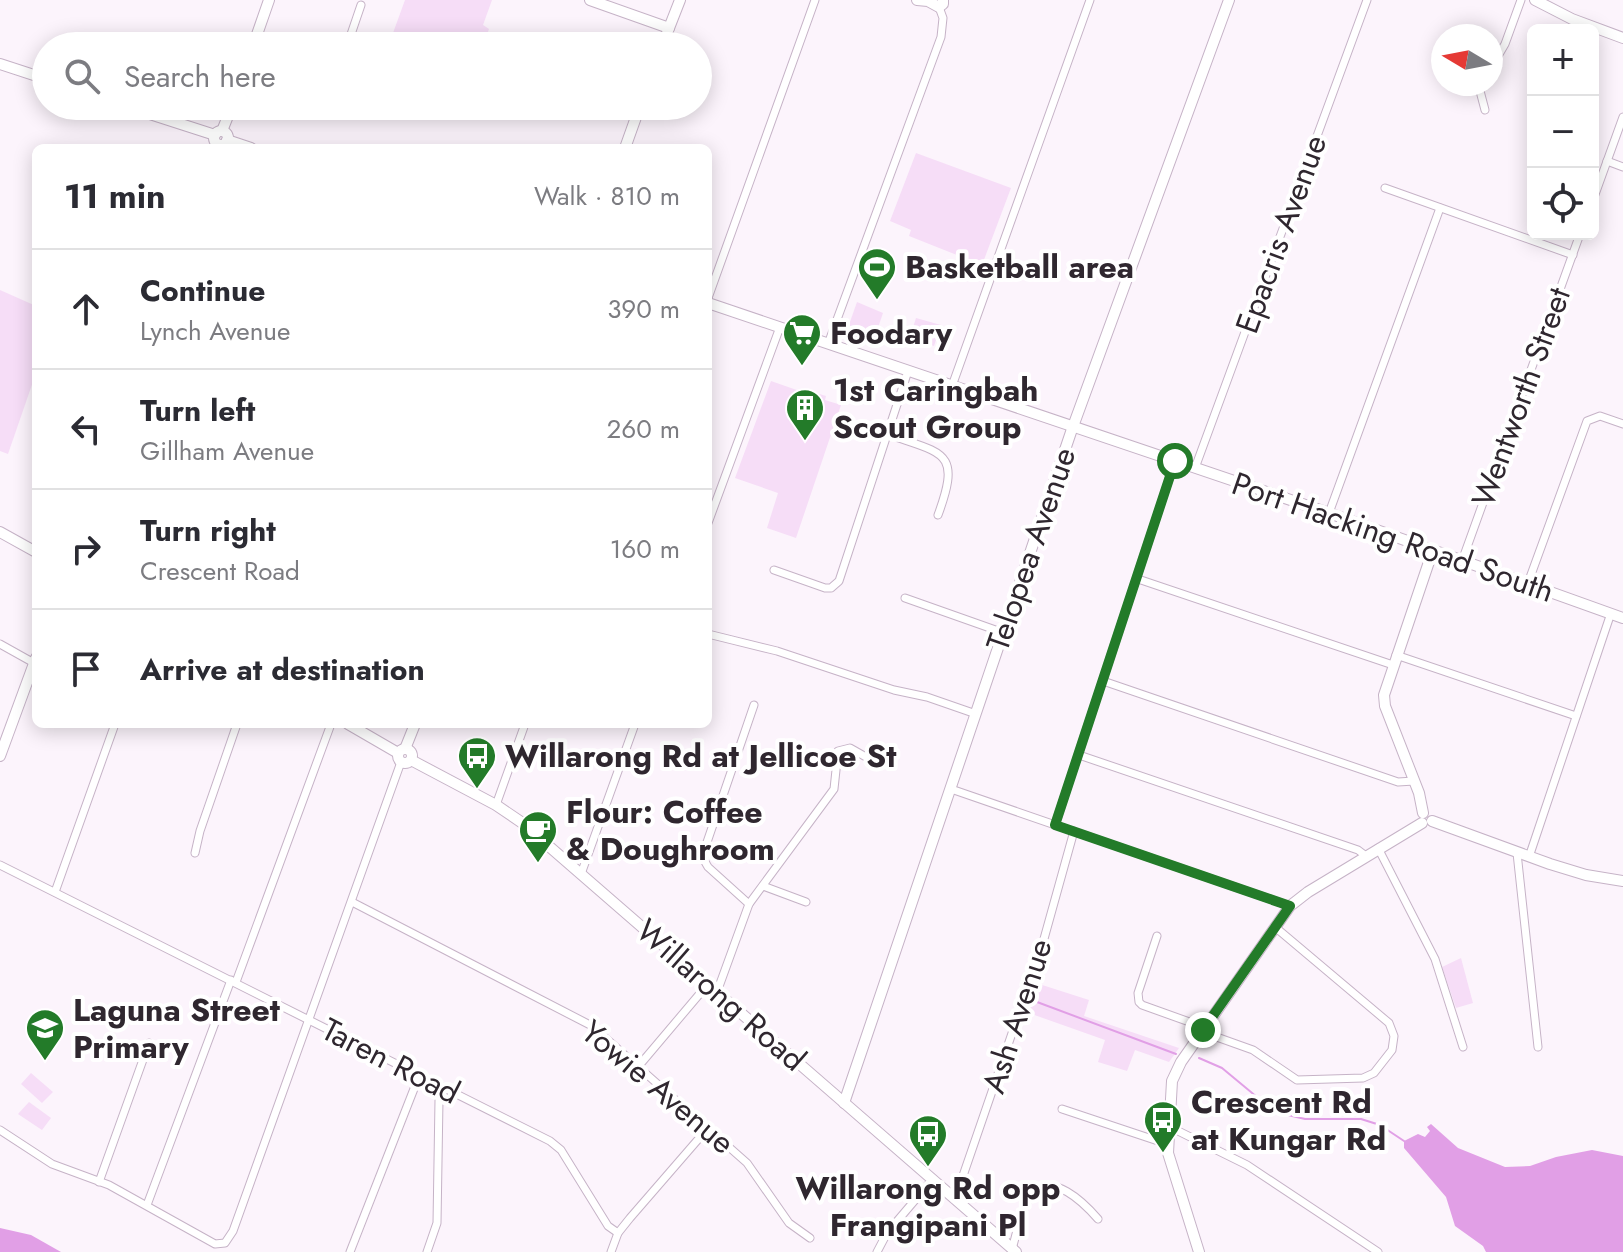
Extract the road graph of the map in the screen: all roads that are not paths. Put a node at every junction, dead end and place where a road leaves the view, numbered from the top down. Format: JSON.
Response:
{"nodes":[{"id":1,"x":269,"y":0,"type":"edge"},
{"id":2,"x":590,"y":0,"type":"edge"},
{"id":3,"x":680,"y":0,"type":"edge"},
{"id":4,"x":815,"y":0,"type":"edge"},
{"id":5,"x":917,"y":0,"type":"edge"},
{"id":6,"x":1090,"y":0,"type":"edge"},
{"id":7,"x":1229,"y":0,"type":"edge"},
{"id":8,"x":1367,"y":0,"type":"edge"},
{"id":9,"x":1521,"y":0,"type":"edge"},
{"id":10,"x":1535,"y":0,"type":"edge"},
{"id":11,"x":939,"y":1,"type":"edge"},
{"id":12,"x":361,"y":5,"type":"dead end"},
{"id":13,"x":669,"y":28,"type":"junction"},
{"id":14,"x":258,"y":32,"type":"edge"},
{"id":15,"x":352,"y":32,"type":"edge"},
{"id":16,"x":667,"y":32,"type":"edge"},
{"id":17,"x":1622,"y":34,"type":"edge"},
{"id":18,"x":1503,"y":47,"type":"edge"},
{"id":19,"x":0,"y":64,"type":"edge"},
{"id":20,"x":32,"y":74,"type":"edge"},
{"id":21,"x":1481,"y":96,"type":"edge"},
{"id":22,"x":1485,"y":110,"type":"dead end"},
{"id":23,"x":1623,"y":117,"type":"edge"},
{"id":24,"x":164,"y":120,"type":"edge"},
{"id":25,"x":227,"y":120,"type":"edge"},
{"id":26,"x":635,"y":120,"type":"edge"},
{"id":27,"x":220,"y":140,"type":"edge"},
{"id":28,"x":626,"y":144,"type":"edge"},
{"id":29,"x":1607,"y":161,"type":"junction"},
{"id":30,"x":1623,"y":167,"type":"edge"},
{"id":31,"x":1599,"y":183,"type":"edge"},
{"id":32,"x":1385,"y":188,"type":"dead end"},
{"id":33,"x":1440,"y":208,"type":"junction"},
{"id":34,"x":1578,"y":240,"type":"edge"},
{"id":35,"x":1573,"y":255,"type":"junction"},
{"id":36,"x":712,"y":290,"type":"edge"},
{"id":37,"x":712,"y":302,"type":"edge"},
{"id":38,"x":780,"y":327,"type":"junction"},
{"id":39,"x":828,"y":344,"type":"junction"},
{"id":40,"x":908,"y":371,"type":"junction"},
{"id":41,"x":952,"y":386,"type":"junction"},
{"id":42,"x":1623,"y":424,"type":"edge"},
{"id":43,"x":1073,"y":426,"type":"junction"},
{"id":44,"x":887,"y":434,"type":"junction"},
{"id":45,"x":1175,"y":461,"type":"junction"},
{"id":46,"x":1195,"y":468,"type":"junction"},
{"id":47,"x":712,"y":512,"type":"edge"},
{"id":48,"x":1329,"y":513,"type":"junction"},
{"id":49,"x":938,"y":515,"type":"dead end"},
{"id":50,"x":0,"y":532,"type":"edge"},
{"id":51,"x":32,"y":550,"type":"edge"},
{"id":52,"x":1433,"y":550,"type":"junction"},
{"id":53,"x":1462,"y":561,"type":"junction"},
{"id":54,"x":774,"y":570,"type":"dead end"},
{"id":55,"x":1138,"y":579,"type":"junction"},
{"id":56,"x":1528,"y":583,"type":"junction"},
{"id":57,"x":905,"y":598,"type":"dead end"},
{"id":58,"x":1611,"y":613,"type":"junction"},
{"id":59,"x":1623,"y":618,"type":"edge"},
{"id":60,"x":1004,"y":633,"type":"junction"},
{"id":61,"x":712,"y":635,"type":"edge"},
{"id":62,"x":0,"y":644,"type":"edge"},
{"id":63,"x":32,"y":659,"type":"edge"},
{"id":64,"x":1395,"y":660,"type":"junction"},
{"id":65,"x":32,"y":668,"type":"edge"},
{"id":66,"x":1103,"y":681,"type":"junction"},
{"id":67,"x":754,"y":705,"type":"dead end"},
{"id":68,"x":976,"y":714,"type":"junction"},
{"id":69,"x":1576,"y":716,"type":"junction"},
{"id":70,"x":114,"y":728,"type":"edge"},
{"id":71,"x":236,"y":728,"type":"edge"},
{"id":72,"x":329,"y":728,"type":"edge"},
{"id":73,"x":355,"y":728,"type":"edge"},
{"id":74,"x":414,"y":728,"type":"edge"},
{"id":75,"x":524,"y":728,"type":"edge"},
{"id":76,"x":634,"y":728,"type":"edge"},
{"id":77,"x":1079,"y":755,"type":"junction"},
{"id":78,"x":0,"y":756,"type":"edge"},
{"id":79,"x":404,"y":756,"type":"junction"},
{"id":80,"x":873,"y":761,"type":"dead end"},
{"id":81,"x":1414,"y":781,"type":"junction"},
{"id":82,"x":951,"y":789,"type":"junction"},
{"id":83,"x":496,"y":805,"type":"junction"},
{"id":84,"x":1426,"y":819,"type":"junction"},
{"id":85,"x":1055,"y":825,"type":"junction"},
{"id":86,"x":1074,"y":831,"type":"junction"},
{"id":87,"x":1378,"y":848,"type":"junction"},
{"id":88,"x":195,"y":853,"type":"dead end"},
{"id":89,"x":1517,"y":853,"type":"junction"},
{"id":90,"x":1366,"y":856,"type":"junction"},
{"id":91,"x":1529,"y":857,"type":"junction"},
{"id":92,"x":0,"y":865,"type":"edge"},
{"id":93,"x":581,"y":874,"type":"junction"},
{"id":94,"x":1622,"y":879,"type":"edge"},
{"id":95,"x":763,"y":886,"type":"junction"},
{"id":96,"x":55,"y":892,"type":"junction"},
{"id":97,"x":352,"y":902,"type":"junction"},
{"id":98,"x":806,"y":902,"type":"dead end"},
{"id":99,"x":749,"y":904,"type":"junction"},
{"id":100,"x":1290,"y":906,"type":"junction"},
{"id":101,"x":1275,"y":927,"type":"junction"},
{"id":102,"x":1157,"y":936,"type":"dead end"},
{"id":103,"x":234,"y":981,"type":"junction"},
{"id":104,"x":708,"y":984,"type":"junction"},
{"id":105,"x":717,"y":992,"type":"junction"},
{"id":106,"x":309,"y":1020,"type":"junction"},
{"id":107,"x":1203,"y":1030,"type":"junction"},
{"id":108,"x":149,"y":1043,"type":"dead end"},
{"id":109,"x":1463,"y":1047,"type":"dead end"},
{"id":110,"x":1538,"y":1047,"type":"dead end"},
{"id":111,"x":637,"y":1068,"type":"junction"},
{"id":112,"x":419,"y":1076,"type":"junction"},
{"id":113,"x":442,"y":1087,"type":"junction"},
{"id":114,"x":844,"y":1103,"type":"junction"},
{"id":115,"x":1062,"y":1109,"type":"dead end"},
{"id":116,"x":1168,"y":1126,"type":"junction"},
{"id":117,"x":708,"y":1128,"type":"junction"},
{"id":118,"x":0,"y":1130,"type":"edge"},
{"id":119,"x":1167,"y":1144,"type":"junction"},
{"id":120,"x":932,"y":1180,"type":"junction"},
{"id":121,"x":99,"y":1182,"type":"junction"},
{"id":122,"x":955,"y":1199,"type":"junction"},
{"id":123,"x":147,"y":1205,"type":"junction"},
{"id":124,"x":1098,"y":1219,"type":"dead end"},
{"id":125,"x":618,"y":1233,"type":"junction"},
{"id":126,"x":810,"y":1238,"type":"dead end"},
{"id":127,"x":1014,"y":1250,"type":"edge"},
{"id":128,"x":350,"y":1252,"type":"edge"},
{"id":129,"x":427,"y":1252,"type":"edge"},
{"id":130,"x":611,"y":1252,"type":"edge"},
{"id":131,"x":877,"y":1252,"type":"edge"},
{"id":132,"x":1199,"y":1252,"type":"edge"},
{"id":133,"x":1378,"y":1252,"type":"edge"}],
"edges":[{"from":1,"to":14,"type":"street"},
{"from":2,"to":13,"type":"street"},
{"from":3,"to":13,"type":"street"},
{"from":4,"to":36,"type":"street"},
{"from":5,"to":11,"type":"street"},
{"from":6,"to":41,"type":"street"},
{"from":7,"to":43,"type":"street","name":"Telopea Avenue"},
{"from":8,"to":46,"type":"street","name":"Epacris Avenue"},
{"from":9,"to":18,"type":"street"},
{"from":10,"to":17,"type":"street"},
{"from":11,"to":39,"type":"street"},
{"from":12,"to":15,"type":"street"},
{"from":13,"to":16,"type":"street"},
{"from":19,"to":20,"type":"street"},
{"from":21,"to":22,"type":"street"},
{"from":23,"to":29,"type":"street"},
{"from":24,"to":27,"type":"street"},
{"from":25,"to":27,"type":"street"},
{"from":26,"to":28,"type":"street"},
{"from":29,"to":30,"type":"street"},
{"from":29,"to":31,"type":"street"},
{"from":32,"to":33,"type":"street"},
{"from":33,"to":35,"type":"street"},
{"from":33,"to":48,"type":"street"},
{"from":34,"to":35,"type":"street","name":"Wentworth Street"},
{"from":35,"to":53,"type":"street","name":"Wentworth Street"},
{"from":37,"to":38,"type":"street","name":"Port Hacking Road South"},
{"from":38,"to":39,"type":"street","name":"Port Hacking Road South"},
{"from":38,"to":47,"type":"street"},
{"from":39,"to":40,"type":"street","name":"Port Hacking Road South"},
{"from":40,"to":41,"type":"street","name":"Port Hacking Road South"},
{"from":40,"to":44,"type":"street"},
{"from":41,"to":43,"type":"street","name":"Port Hacking Road South"},
{"from":42,"to":56,"type":"street"},
{"from":43,"to":45,"type":"street","name":"Port Hacking Road South"},
{"from":43,"to":60,"type":"street","name":"Telopea Avenue"},
{"from":44,"to":49,"type":"street"},
{"from":44,"to":54,"type":"street"},
{"from":45,"to":46,"type":"street","name":"Port Hacking Road South"},
{"from":45,"to":55,"type":"street"},
{"from":46,"to":48,"type":"street","name":"Port Hacking Road South"},
{"from":48,"to":52,"type":"street","name":"Port Hacking Road South"},
{"from":50,"to":51,"type":"street"},
{"from":52,"to":53,"type":"street","name":"Port Hacking Road South"},
{"from":52,"to":64,"type":"street"},
{"from":53,"to":56,"type":"street","name":"Port Hacking Road South"},
{"from":55,"to":64,"type":"street"},
{"from":55,"to":66,"type":"street"},
{"from":56,"to":58,"type":"street","name":"Port Hacking Road South"},
{"from":57,"to":60,"type":"street"},
{"from":58,"to":59,"type":"street","name":"Port Hacking Road South"},
{"from":58,"to":69,"type":"street"},
{"from":60,"to":68,"type":"street","name":"Telopea Avenue"},
{"from":61,"to":68,"type":"street"},
{"from":62,"to":63,"type":"street"},
{"from":64,"to":69,"type":"street"},
{"from":64,"to":81,"type":"street"},
{"from":65,"to":78,"type":"street"},
{"from":66,"to":77,"type":"street"},
{"from":66,"to":81,"type":"street"},
{"from":67,"to":99,"type":"street"},
{"from":68,"to":82,"type":"street","name":"Telopea Avenue"},
{"from":69,"to":91,"type":"street"},
{"from":70,"to":96,"type":"street"},
{"from":71,"to":88,"type":"street"},
{"from":72,"to":103,"type":"street"},
{"from":73,"to":79,"type":"street","name":"Willarong Road"},
{"from":74,"to":79,"type":"street"},
{"from":75,"to":83,"type":"street"},
{"from":76,"to":93,"type":"street"},
{"from":77,"to":85,"type":"street"},
{"from":77,"to":90,"type":"street"},
{"from":79,"to":83,"type":"street","name":"Willarong Road"},
{"from":79,"to":97,"type":"street"},
{"from":80,"to":95,"type":"street"},
{"from":81,"to":84,"type":"street"},
{"from":82,"to":85,"type":"street"},
{"from":82,"to":114,"type":"street","name":"Telopea Avenue"},
{"from":83,"to":93,"type":"street","name":"Willarong Road"},
{"from":84,"to":87,"type":"street"},
{"from":84,"to":89,"type":"street"},
{"from":85,"to":86,"type":"street"},
{"from":86,"to":100,"type":"street"},
{"from":86,"to":122,"type":"street","name":"Ash Avenue"},
{"from":87,"to":90,"type":"street"},
{"from":87,"to":109,"type":"street"},
{"from":89,"to":91,"type":"street"},
{"from":89,"to":110,"type":"street"},
{"from":90,"to":100,"type":"street"},
{"from":91,"to":94,"type":"street"},
{"from":92,"to":96,"type":"street","name":"Taren Road"},
{"from":93,"to":104,"type":"street","name":"Willarong Road"},
{"from":95,"to":98,"type":"street"},
{"from":95,"to":99,"type":"street"},
{"from":96,"to":103,"type":"street","name":"Taren Road"},
{"from":97,"to":106,"type":"street"},
{"from":97,"to":111,"type":"street","name":"Yowie Avenue"},
{"from":99,"to":105,"type":"street"},
{"from":100,"to":101,"type":"street"},
{"from":101,"to":107,"type":"street"},
{"from":101,"to":107,"type":"street"},
{"from":102,"to":107,"type":"street"},
{"from":103,"to":106,"type":"street","name":"Taren Road"},
{"from":103,"to":123,"type":"street"},
{"from":104,"to":105,"type":"street","name":"Willarong Road"},
{"from":104,"to":111,"type":"street"},
{"from":105,"to":114,"type":"street","name":"Willarong Road"},
{"from":106,"to":112,"type":"street","name":"Taren Road"},
{"from":106,"to":123,"type":"street"},
{"from":107,"to":116,"type":"street"},
{"from":108,"to":121,"type":"street"},
{"from":111,"to":117,"type":"street","name":"Yowie Avenue"},
{"from":112,"to":113,"type":"street","name":"Taren Road"},
{"from":112,"to":128,"type":"street"},
{"from":113,"to":125,"type":"street","name":"Taren Road"},
{"from":113,"to":129,"type":"street"},
{"from":114,"to":120,"type":"street","name":"Willarong Road"},
{"from":115,"to":119,"type":"street"},
{"from":116,"to":119,"type":"street"},
{"from":116,"to":133,"type":"street"},
{"from":117,"to":125,"type":"street"},
{"from":117,"to":126,"type":"street","name":"Yowie Avenue"},
{"from":118,"to":121,"type":"street"},
{"from":119,"to":132,"type":"street"},
{"from":120,"to":122,"type":"street","name":"Willarong Road"},
{"from":120,"to":131,"type":"street"},
{"from":121,"to":123,"type":"street"},
{"from":122,"to":127,"type":"street","name":"Willarong Road"},
{"from":124,"to":127,"type":"street"},
{"from":125,"to":130,"type":"street"}]}
